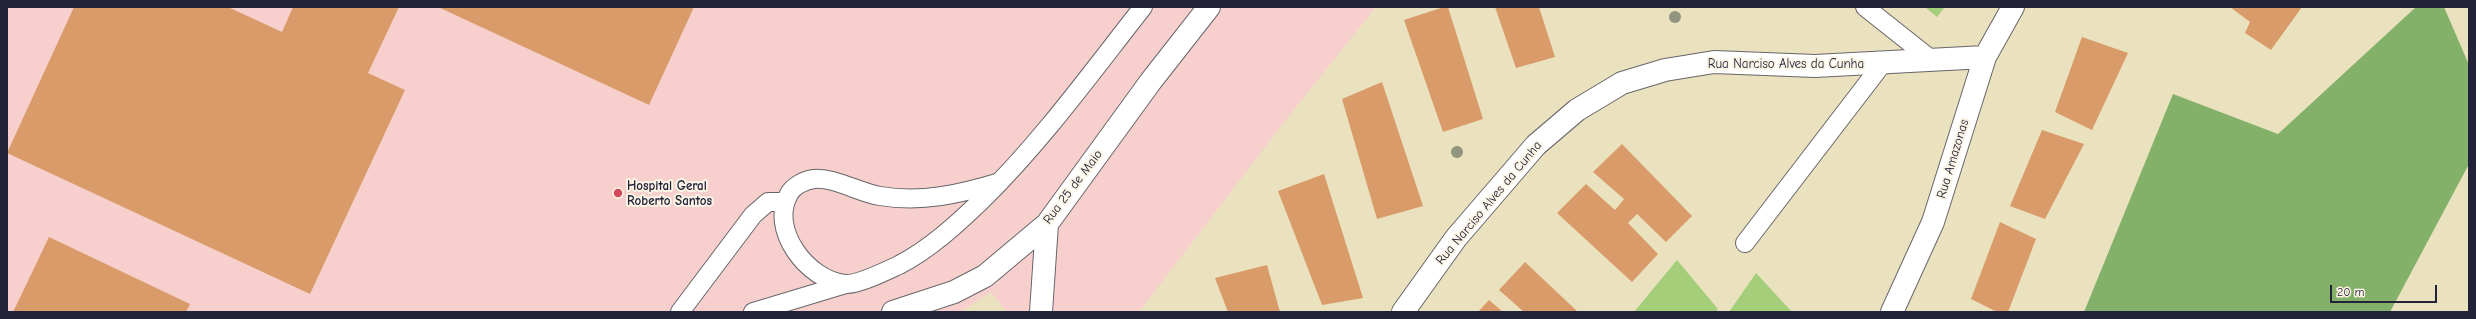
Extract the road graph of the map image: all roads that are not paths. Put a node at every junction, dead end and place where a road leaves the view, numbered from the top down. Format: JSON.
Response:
{"nodes":[{"id":1,"x":1143,"y":7,"type":"edge"},
{"id":2,"x":1208,"y":7,"type":"edge"},
{"id":3,"x":1865,"y":7,"type":"edge"},
{"id":4,"x":2013,"y":7,"type":"edge"},
{"id":5,"x":1985,"y":57,"type":"junction"},
{"id":6,"x":1933,"y":61,"type":"junction"},
{"id":7,"x":1883,"y":63,"type":"junction"},
{"id":8,"x":1000,"y":182,"type":"junction"},
{"id":9,"x":784,"y":202,"type":"junction"},
{"id":10,"x":1047,"y":224,"type":"junction"},
{"id":11,"x":1745,"y":243,"type":"dead end"},
{"id":12,"x":846,"y":284,"type":"junction"},
{"id":13,"x":680,"y":312,"type":"edge"},
{"id":14,"x":752,"y":312,"type":"edge"},
{"id":15,"x":893,"y":312,"type":"edge"},
{"id":16,"x":1042,"y":312,"type":"edge"},
{"id":17,"x":1403,"y":312,"type":"edge"},
{"id":18,"x":1892,"y":312,"type":"edge"}],
"edges":[{"from":1,"to":8,"type":"lane"},
{"from":2,"to":10,"type":"street","name":"Rua 25 de Maio"},
{"from":3,"to":6,"type":"lane"},
{"from":4,"to":5,"type":"street","name":"Rua Amazonas"},
{"from":5,"to":6,"type":"street","name":"Rua Narciso Alves da Cunha"},
{"from":5,"to":18,"type":"street","name":"Rua Amazonas"},
{"from":6,"to":7,"type":"street","name":"Rua Narciso Alves da Cunha"},
{"from":7,"to":11,"type":"lane"},
{"from":7,"to":17,"type":"street","name":"Rua Narciso Alves da Cunha"},
{"from":8,"to":9,"type":"lane"},
{"from":8,"to":12,"type":"lane"},
{"from":9,"to":12,"type":"lane"},
{"from":9,"to":13,"type":"lane"},
{"from":10,"to":15,"type":"street","name":"Rua 25 de Maio"},
{"from":10,"to":16,"type":"street"},
{"from":12,"to":14,"type":"lane"}]}
